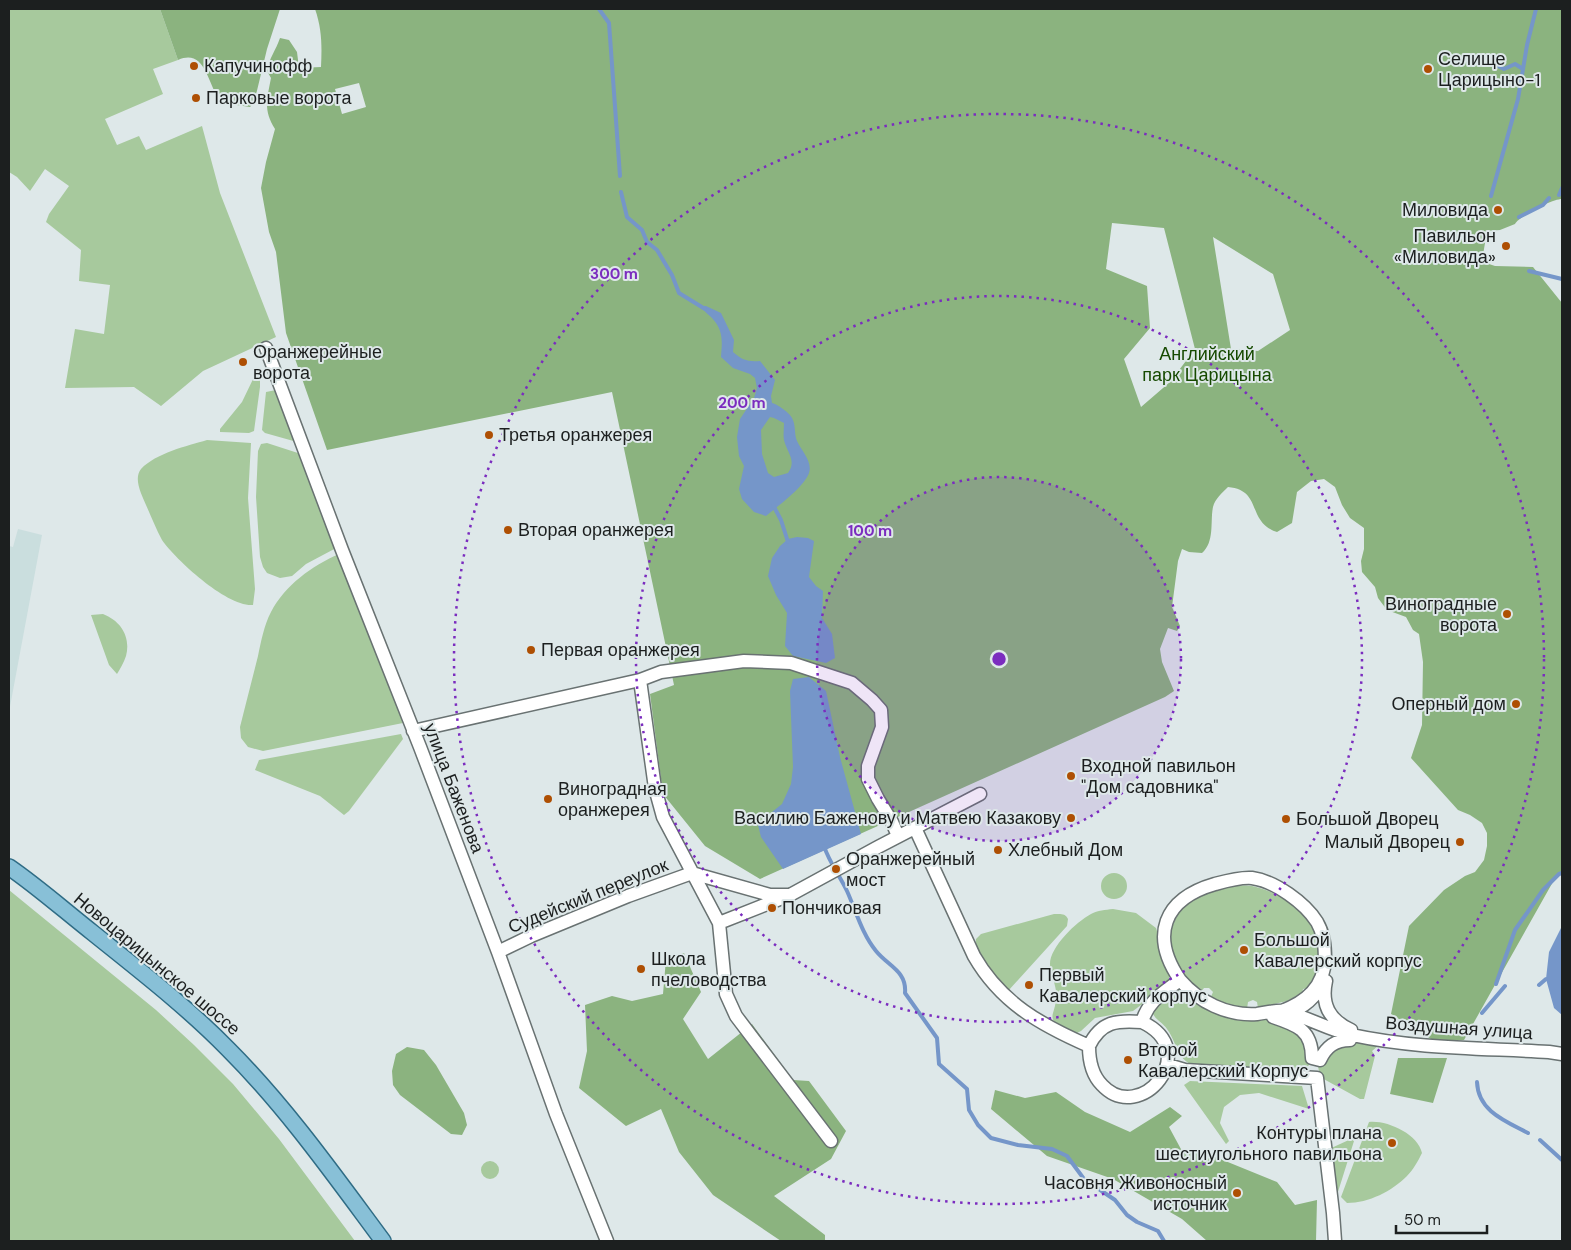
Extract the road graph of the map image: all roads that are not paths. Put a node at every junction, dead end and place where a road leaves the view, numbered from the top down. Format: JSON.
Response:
{"nodes":[{"id":1,"x":266,"y":348,"type":"dead end"},
{"id":2,"x":640,"y":680,"type":"junction"},
{"id":3,"x":413,"y":731,"type":"junction"},
{"id":4,"x":980,"y":794,"type":"dead end"},
{"id":5,"x":915,"y":828,"type":"junction"},
{"id":6,"x":898,"y":836,"type":"junction"},
{"id":7,"x":9,"y":867,"type":"edge"},
{"id":8,"x":692,"y":873,"type":"junction"},
{"id":9,"x":789,"y":895,"type":"junction"},
{"id":10,"x":718,"y":923,"type":"junction"},
{"id":11,"x":498,"y":952,"type":"junction"},
{"id":12,"x":1180,"y":980,"type":"junction"},
{"id":13,"x":1314,"y":995,"type":"junction"},
{"id":14,"x":1285,"y":1012,"type":"junction"},
{"id":15,"x":1142,"y":1022,"type":"junction"},
{"id":16,"x":1315,"y":1022,"type":"junction"},
{"id":17,"x":1350,"y":1035,"type":"junction"},
{"id":18,"x":1089,"y":1046,"type":"junction"},
{"id":19,"x":1562,"y":1054,"type":"edge"},
{"id":20,"x":1317,"y":1059,"type":"junction"},
{"id":21,"x":1168,"y":1065,"type":"junction"},
{"id":22,"x":1312,"y":1078,"type":"junction"},
{"id":23,"x":831,"y":1141,"type":"dead end"},
{"id":24,"x":383,"y":1241,"type":"edge"},
{"id":25,"x":607,"y":1241,"type":"edge"},
{"id":26,"x":1335,"y":1241,"type":"edge"}],
"edges":[{"from":1,"to":3,"type":"street","name":"улица Баженова"},
{"from":2,"to":3,"type":"street"},
{"from":2,"to":6,"type":"street"},
{"from":2,"to":8,"type":"street"},
{"from":3,"to":11,"type":"street","name":"улица Баженова"},
{"from":4,"to":5,"type":"street"},
{"from":5,"to":6,"type":"street"},
{"from":5,"to":18,"type":"street"},
{"from":6,"to":9,"type":"street"},
{"from":7,"to":24,"type":"main road","name":"Новоцарицынское шоссе"},
{"from":8,"to":9,"type":"street"},
{"from":8,"to":10,"type":"street"},
{"from":8,"to":11,"type":"street","name":"Судейский переулок"},
{"from":9,"to":10,"type":"street"},
{"from":10,"to":23,"type":"street"},
{"from":11,"to":25,"type":"street","name":"улица Баженова"},
{"from":12,"to":13,"type":"street"},
{"from":12,"to":14,"type":"street","name":"Воздушная улица"},
{"from":12,"to":15,"type":"street"},
{"from":13,"to":14,"type":"street"},
{"from":13,"to":16,"type":"street"},
{"from":13,"to":17,"type":"street"},
{"from":14,"to":16,"type":"street","name":"Воздушная улица"},
{"from":14,"to":20,"type":"street"},
{"from":15,"to":18,"type":"street"},
{"from":15,"to":21,"type":"street"},
{"from":16,"to":17,"type":"street","name":"Воздушная улица"},
{"from":16,"to":20,"type":"street"},
{"from":17,"to":19,"type":"street","name":"Воздушная улица"},
{"from":17,"to":20,"type":"street"},
{"from":18,"to":21,"type":"street"},
{"from":20,"to":22,"type":"street"},
{"from":21,"to":22,"type":"street"},
{"from":22,"to":26,"type":"street"}]}
